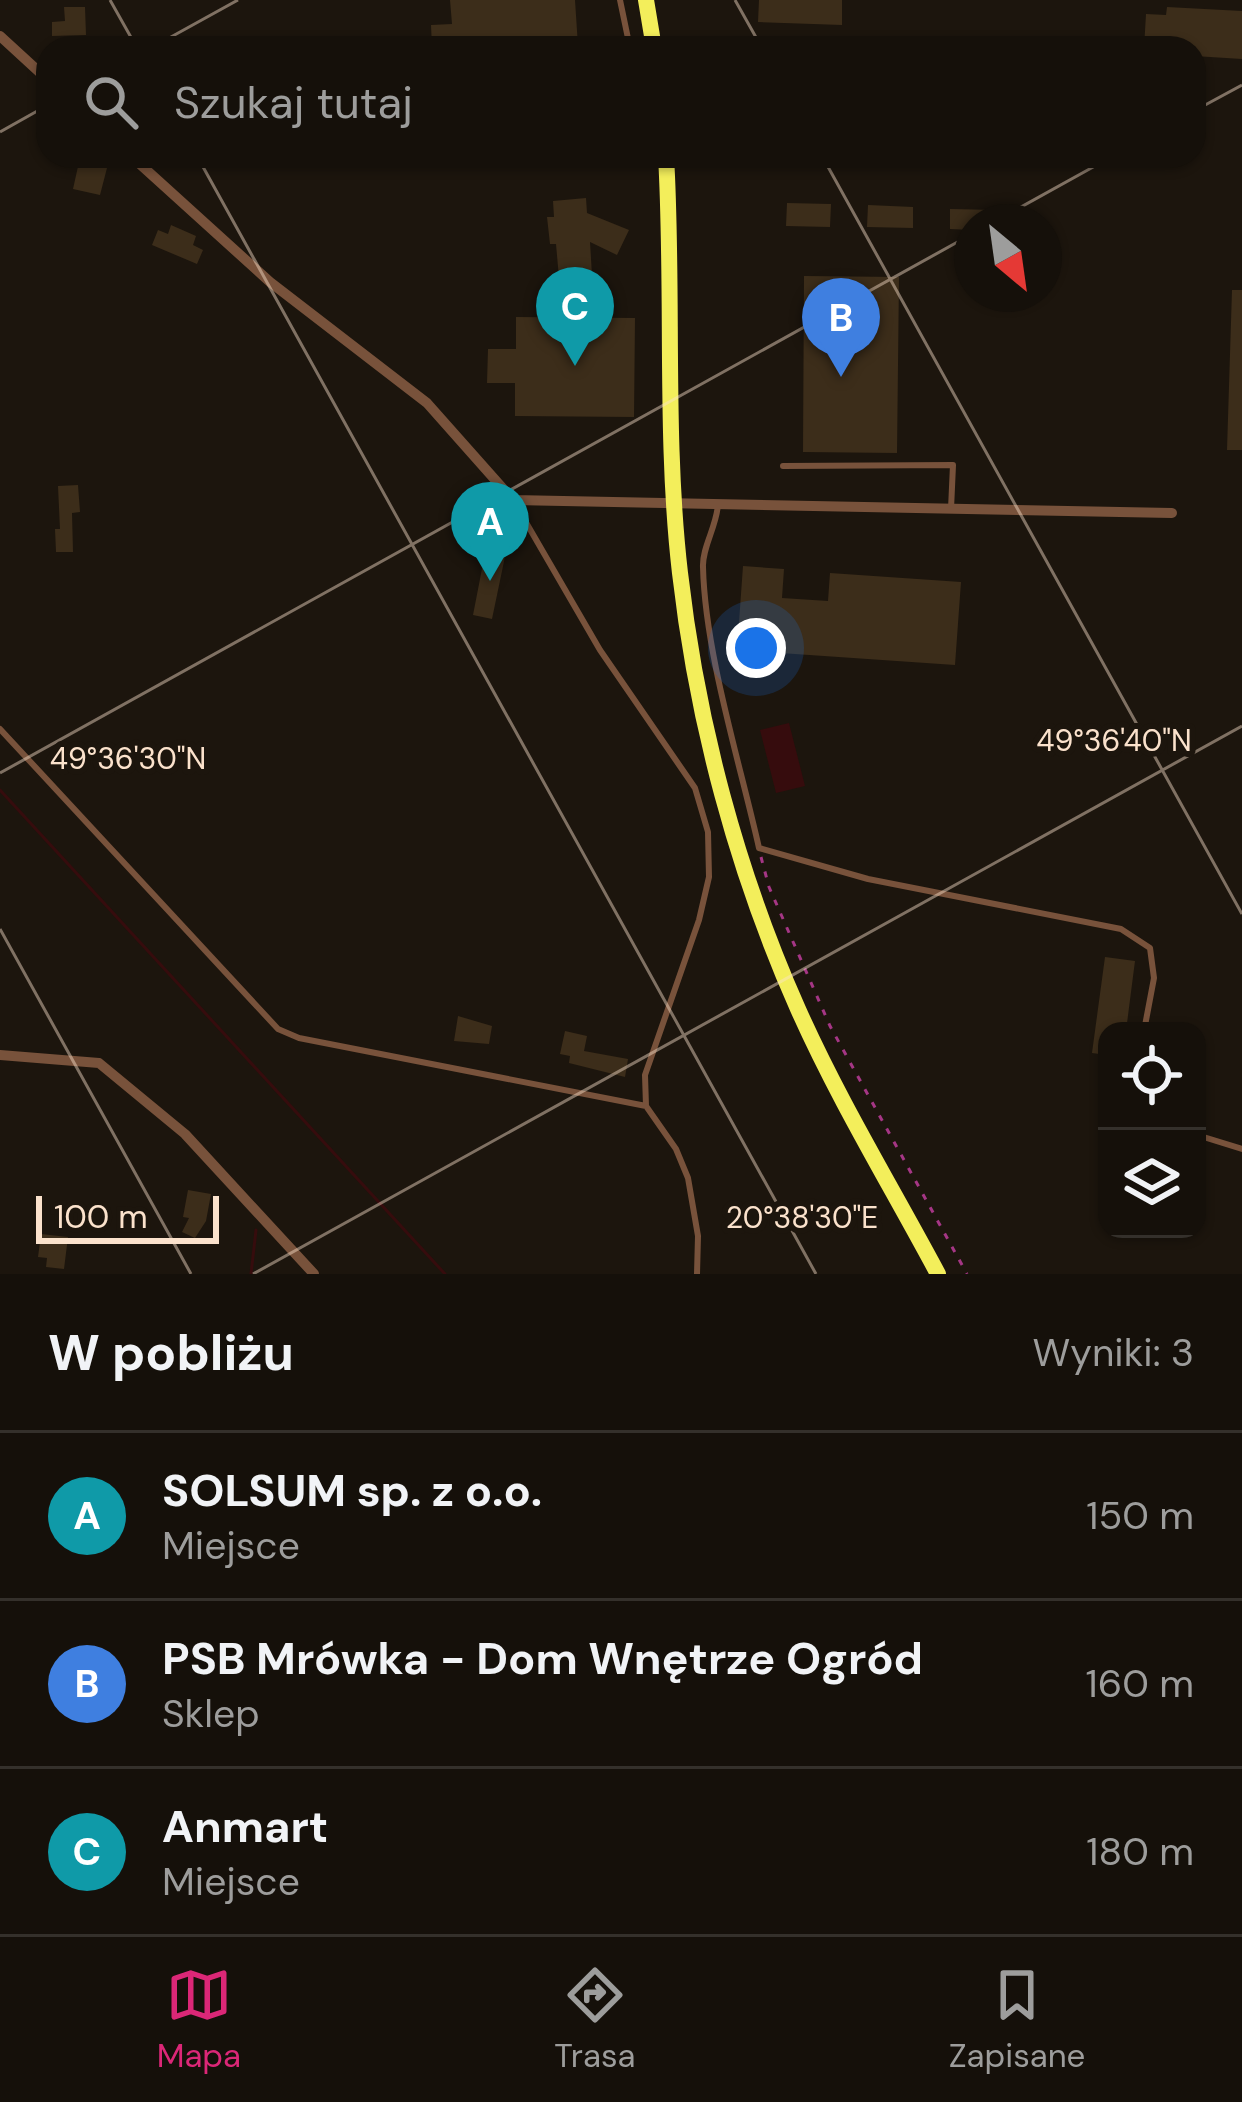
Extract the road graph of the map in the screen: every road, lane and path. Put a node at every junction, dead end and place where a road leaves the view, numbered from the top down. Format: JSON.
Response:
{"nodes":[{"id":1,"x":620,"y":0,"type":"edge"},
{"id":2,"x":646,"y":0,"type":"edge"},
{"id":3,"x":0,"y":36,"type":"edge"},
{"id":4,"x":628,"y":36,"type":"edge"},
{"id":5,"x":652,"y":36,"type":"edge"},
{"id":6,"x":36,"y":69,"type":"edge"},
{"id":7,"x":144,"y":168,"type":"edge"},
{"id":8,"x":666,"y":168,"type":"edge"},
{"id":9,"x":784,"y":466,"type":"dead end"},
{"id":10,"x":513,"y":500,"type":"junction"},
{"id":11,"x":676,"y":504,"type":"junction"},
{"id":12,"x":718,"y":504,"type":"junction"},
{"id":13,"x":951,"y":509,"type":"junction"},
{"id":14,"x":1172,"y":513,"type":"dead end"},
{"id":15,"x":0,"y":729,"type":"edge"},
{"id":16,"x":759,"y":848,"type":"junction"},
{"id":17,"x":1146,"y":1022,"type":"edge"},
{"id":18,"x":0,"y":1055,"type":"edge"},
{"id":19,"x":646,"y":1106,"type":"junction"},
{"id":20,"x":1206,"y":1139,"type":"edge"},
{"id":21,"x":1242,"y":1149,"type":"edge"},
{"id":22,"x":314,"y":1274,"type":"edge"},
{"id":23,"x":697,"y":1274,"type":"edge"},
{"id":24,"x":938,"y":1274,"type":"edge"},
{"id":25,"x":967,"y":1274,"type":"edge"}],
"edges":[{"from":1,"to":4,"type":"lane"},
{"from":2,"to":5,"type":"main road"},
{"from":3,"to":6,"type":"street"},
{"from":7,"to":10,"type":"street"},
{"from":8,"to":11,"type":"main road"},
{"from":9,"to":13,"type":"lane"},
{"from":10,"to":11,"type":"street"},
{"from":10,"to":19,"type":"lane"},
{"from":11,"to":12,"type":"street"},
{"from":11,"to":24,"type":"main road"},
{"from":12,"to":13,"type":"street"},
{"from":12,"to":16,"type":"lane"},
{"from":13,"to":14,"type":"street"},
{"from":15,"to":19,"type":"lane"},
{"from":16,"to":17,"type":"lane"},
{"from":16,"to":25,"type":"path"},
{"from":18,"to":22,"type":"street"},
{"from":19,"to":23,"type":"lane"},
{"from":20,"to":21,"type":"lane"}]}
